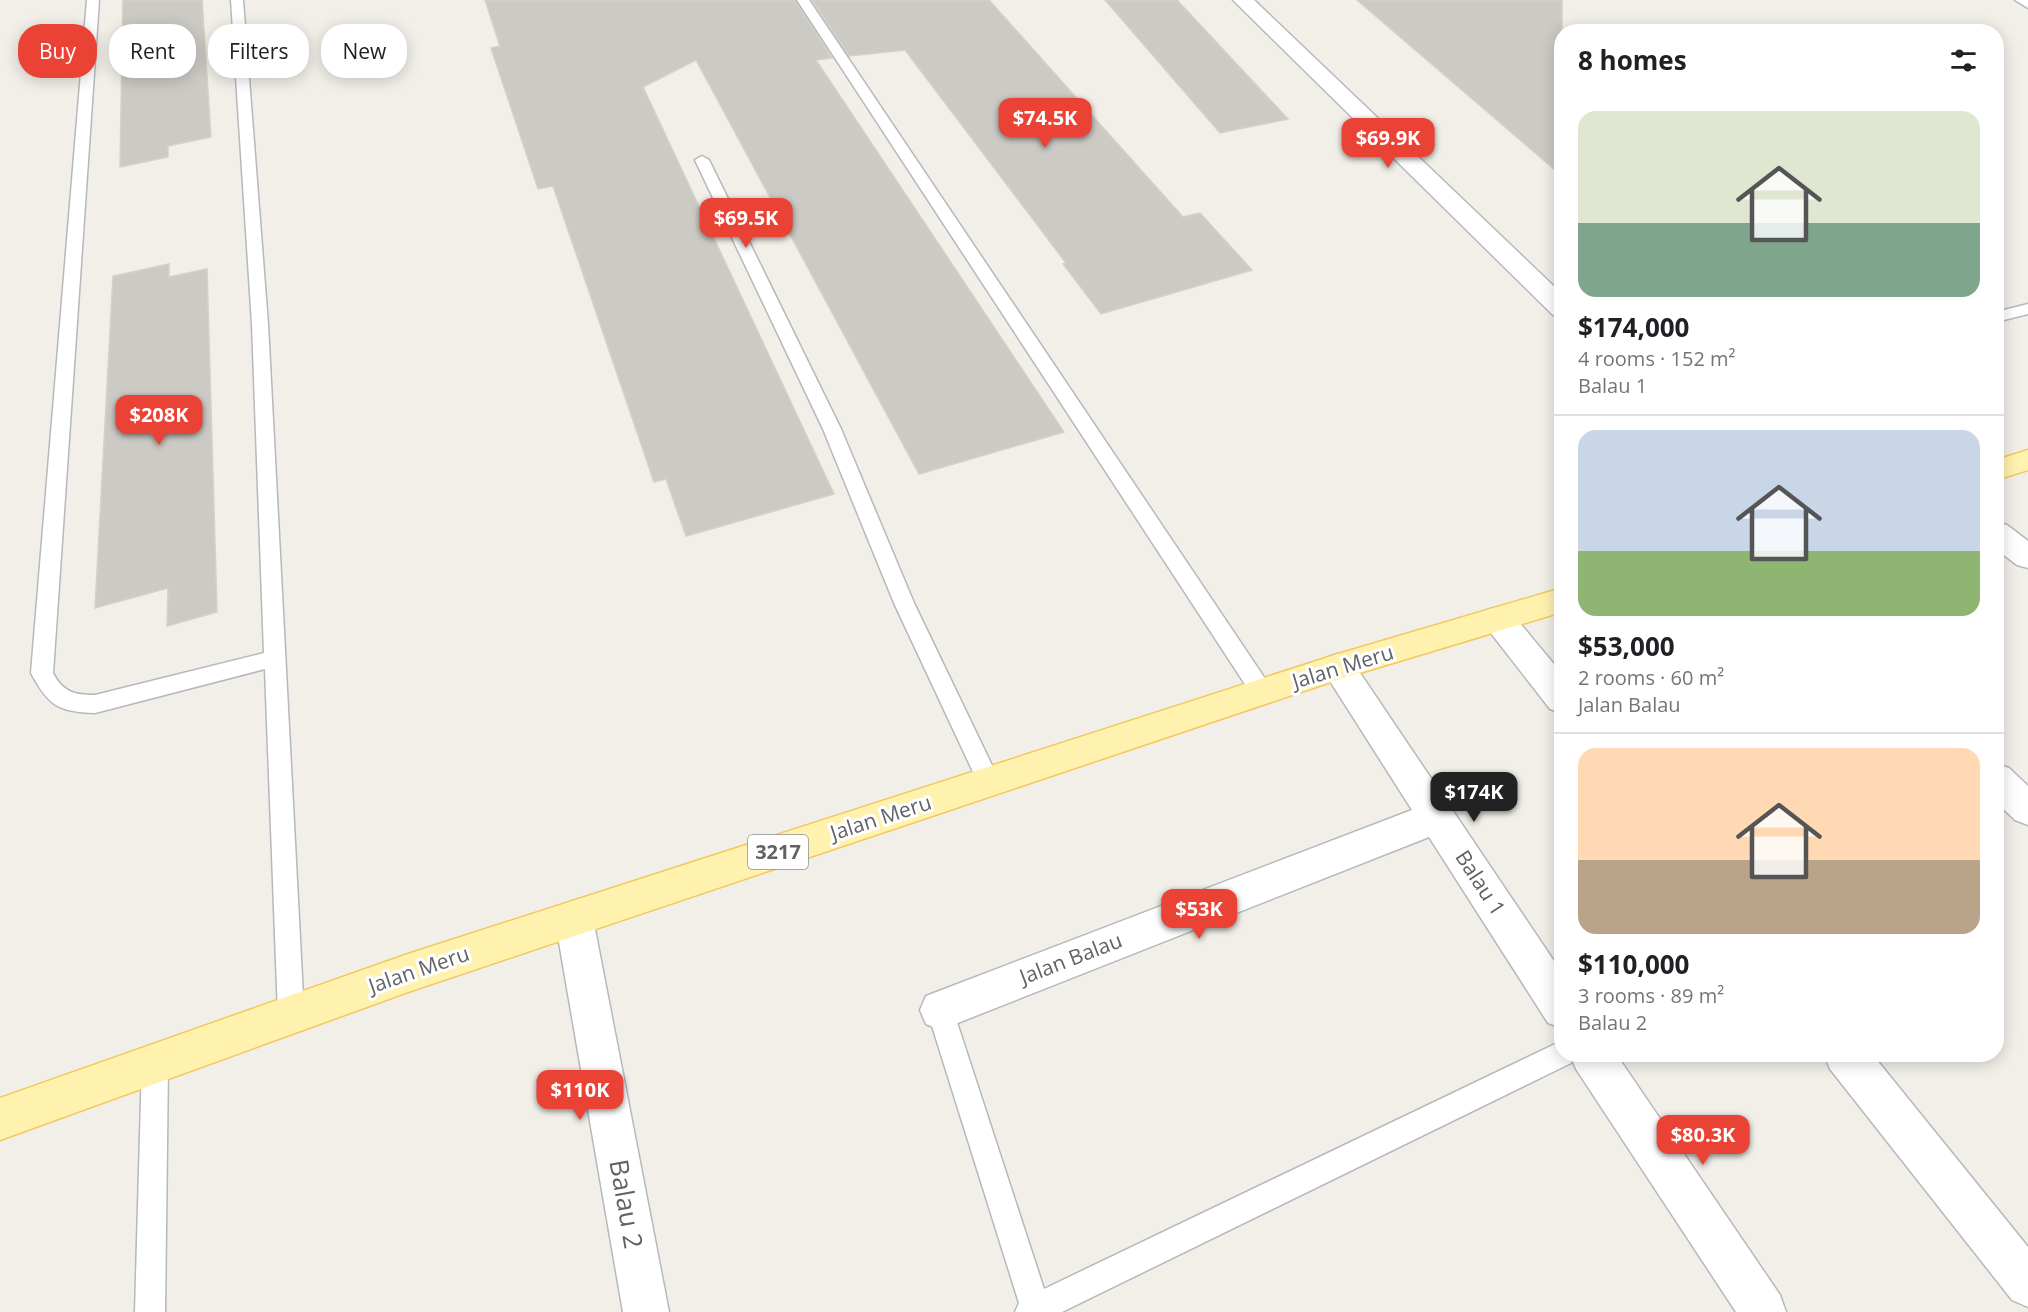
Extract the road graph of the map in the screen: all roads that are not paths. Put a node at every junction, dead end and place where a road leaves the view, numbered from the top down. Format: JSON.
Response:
{"nodes":[{"id":1,"x":93,"y":0,"type":"edge"},
{"id":2,"x":237,"y":0,"type":"edge"},
{"id":3,"x":803,"y":0,"type":"edge"},
{"id":4,"x":1243,"y":0,"type":"edge"},
{"id":5,"x":2021,"y":0,"type":"edge"},
{"id":6,"x":2028,"y":4,"type":"edge"},
{"id":7,"x":702,"y":160,"type":"dead end"},
{"id":8,"x":1554,"y":301,"type":"edge"},
{"id":9,"x":2028,"y":309,"type":"edge"},
{"id":10,"x":2004,"y":315,"type":"edge"},
{"id":11,"x":2028,"y":460,"type":"edge"},
{"id":12,"x":2004,"y":468,"type":"edge"},
{"id":13,"x":2004,"y":539,"type":"edge"},
{"id":14,"x":2028,"y":557,"type":"edge"},
{"id":15,"x":1554,"y":602,"type":"edge"},
{"id":16,"x":1498,"y":619,"type":"junction"},
{"id":17,"x":276,"y":658,"type":"junction"},
{"id":18,"x":1338,"y":667,"type":"junction"},
{"id":19,"x":1554,"y":689,"type":"edge"},
{"id":20,"x":1262,"y":692,"type":"junction"},
{"id":21,"x":989,"y":782,"type":"junction"},
{"id":22,"x":2004,"y":786,"type":"edge"},
{"id":23,"x":2028,"y":809,"type":"edge"},
{"id":24,"x":1437,"y":817,"type":"junction"},
{"id":25,"x":574,"y":919,"type":"junction"},
{"id":26,"x":1554,"y":997,"type":"edge"},
{"id":27,"x":940,"y":1010,"type":"joint"},
{"id":28,"x":291,"y":1015,"type":"junction"},
{"id":29,"x":1554,"y":1058,"type":"edge"},
{"id":30,"x":1596,"y":1062,"type":"edge"},
{"id":31,"x":1851,"y":1062,"type":"edge"},
{"id":32,"x":155,"y":1064,"type":"junction"},
{"id":33,"x":0,"y":1119,"type":"edge"},
{"id":34,"x":2028,"y":1284,"type":"edge"},
{"id":35,"x":1033,"y":1311,"type":"edge"},
{"id":36,"x":150,"y":1312,"type":"edge"},
{"id":37,"x":646,"y":1312,"type":"edge"},
{"id":38,"x":1763,"y":1312,"type":"edge"}],
"edges":[{"from":1,"to":17,"type":"lane"},
{"from":2,"to":17,"type":"lane"},
{"from":3,"to":20,"type":"lane"},
{"from":4,"to":8,"type":"street"},
{"from":5,"to":6,"type":"lane"},
{"from":7,"to":21,"type":"lane"},
{"from":9,"to":10,"type":"lane"},
{"from":11,"to":12,"type":"main road"},
{"from":13,"to":14,"type":"street"},
{"from":15,"to":16,"type":"main road","name":"Jalan Meru","number":"3217"},
{"from":16,"to":18,"type":"main road","name":"Jalan Meru","number":"3217"},
{"from":16,"to":19,"type":"street"},
{"from":17,"to":28,"type":"lane"},
{"from":18,"to":20,"type":"main road","name":"Jalan Meru","number":"3217"},
{"from":18,"to":24,"type":"street","name":"Balau 1"},
{"from":20,"to":21,"type":"main road","name":"Jalan Meru","number":"3217"},
{"from":21,"to":25,"type":"main road","name":"Jalan Meru","number":"3217"},
{"from":22,"to":23,"type":"street"},
{"from":24,"to":26,"type":"street","name":"Balau 1"},
{"from":24,"to":27,"type":"street","name":"Jalan Balau"},
{"from":25,"to":28,"type":"main road","name":"Jalan Meru","number":"3217"},
{"from":25,"to":37,"type":"street","name":"Balau 2"},
{"from":27,"to":35,"type":"lane"},
{"from":28,"to":32,"type":"main road","name":"Jalan Meru","number":"3217"},
{"from":29,"to":35,"type":"lane"},
{"from":30,"to":38,"type":"street"},
{"from":31,"to":34,"type":"street"},
{"from":32,"to":33,"type":"main road","name":"Jalan Meru","number":"3217"},
{"from":32,"to":36,"type":"lane"}]}
